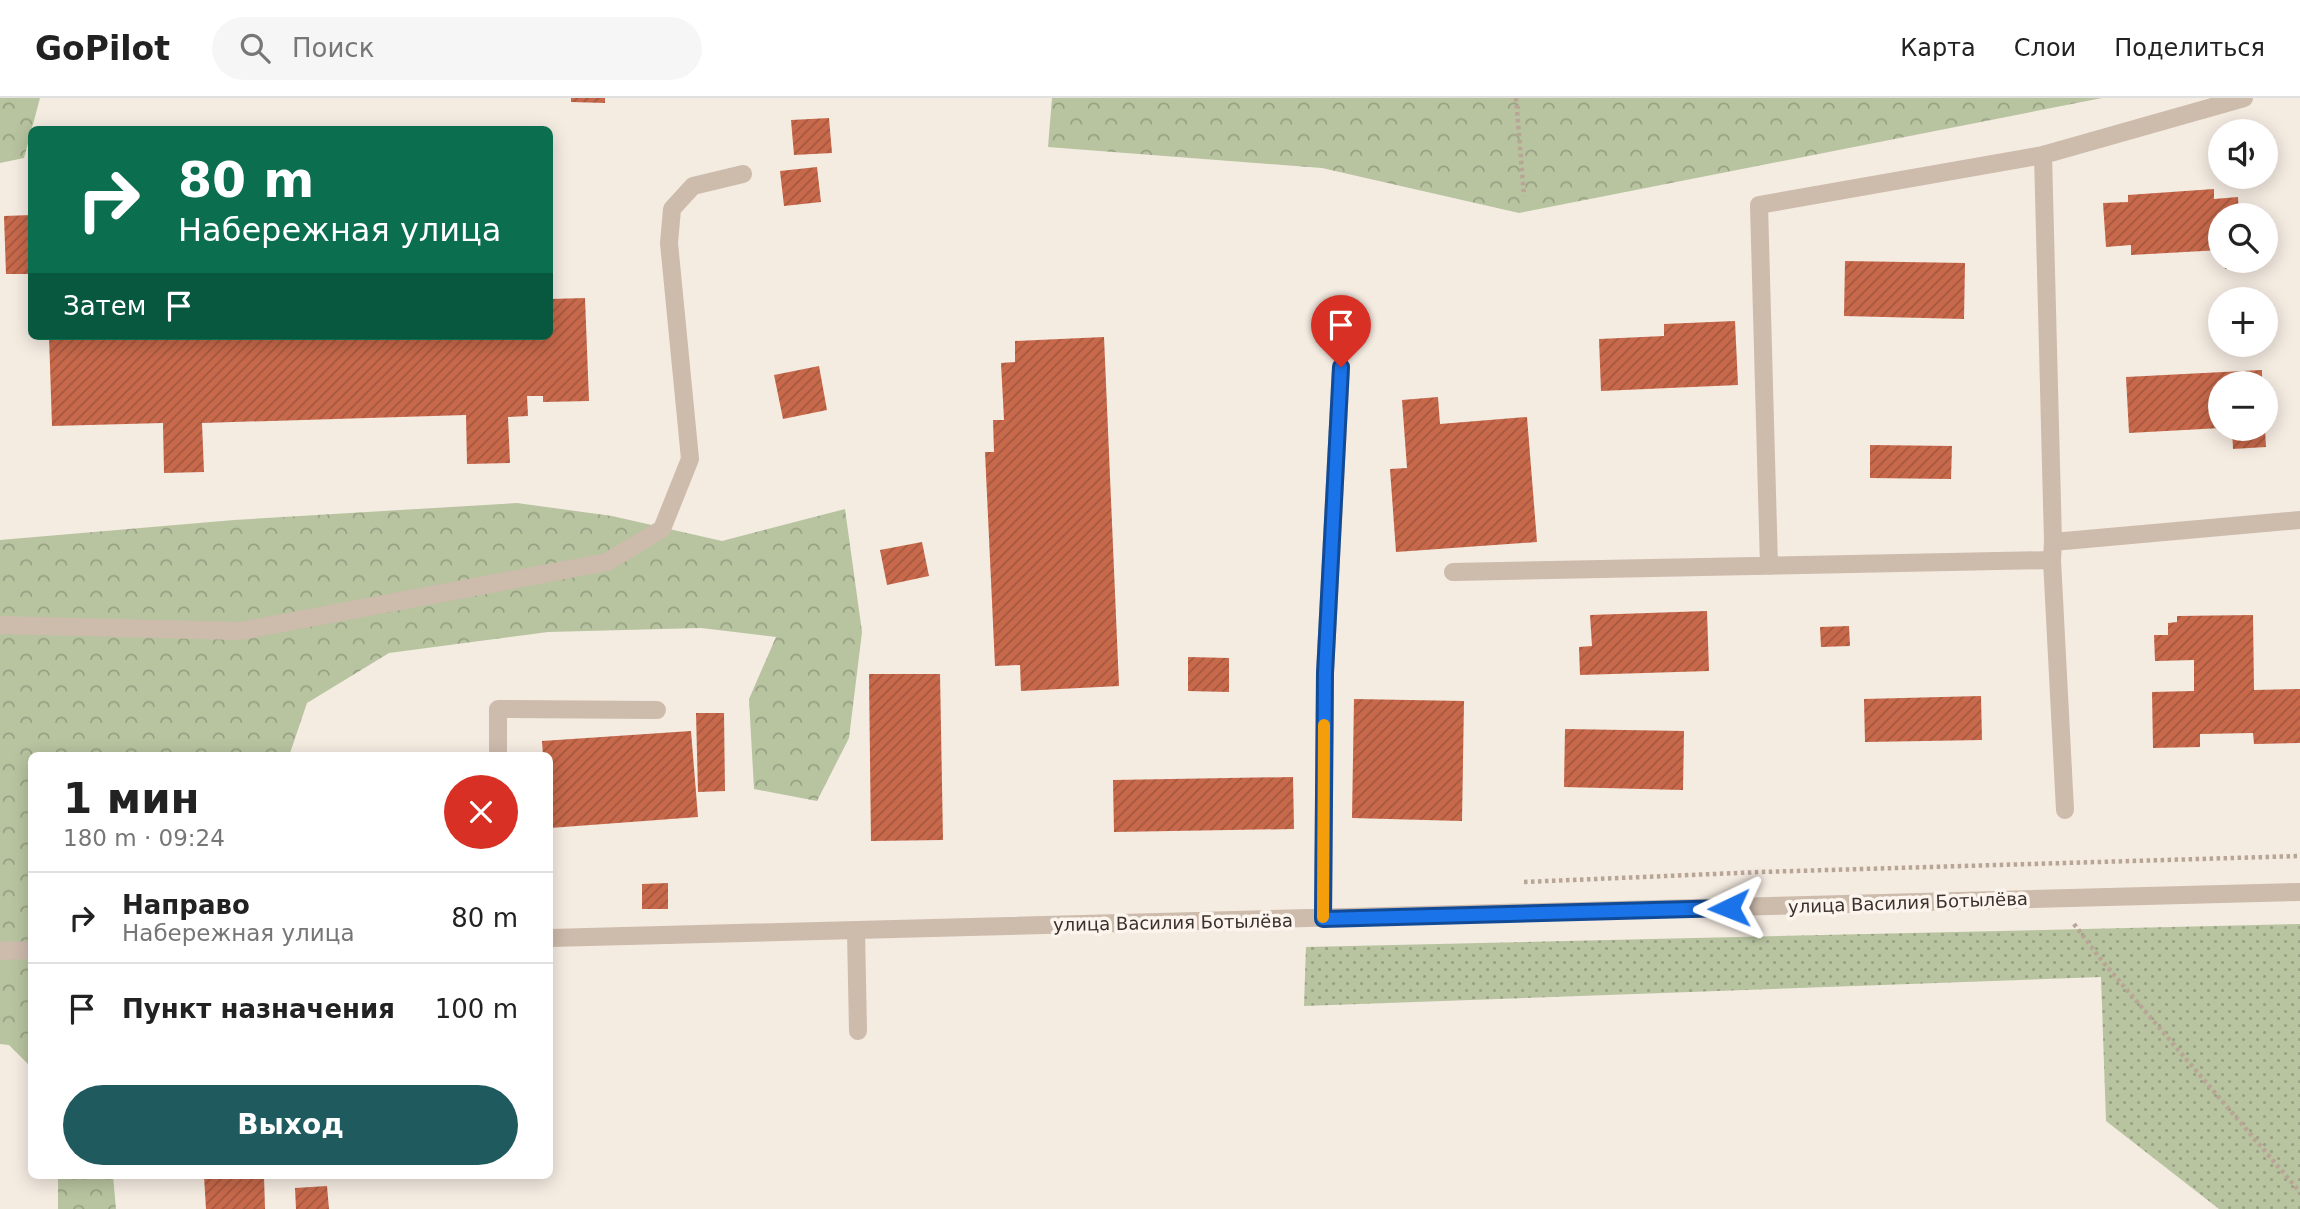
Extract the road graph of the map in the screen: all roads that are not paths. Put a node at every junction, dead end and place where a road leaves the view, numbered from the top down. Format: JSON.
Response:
{"nodes":[{"id":1,"x":2244,"y":98,"type":"edge"},
{"id":2,"x":2043,"y":155,"type":"junction"},
{"id":3,"x":743,"y":174,"type":"dead end"},
{"id":4,"x":1341,"y":367,"type":"dead end"},
{"id":5,"x":2300,"y":520,"type":"edge"},
{"id":6,"x":2052,"y":551,"type":"junction"},
{"id":7,"x":1769,"y":566,"type":"junction"},
{"id":8,"x":1452,"y":572,"type":"dead end"},
{"id":9,"x":0,"y":625,"type":"edge"},
{"id":10,"x":657,"y":709,"type":"dead end"},
{"id":11,"x":498,"y":752,"type":"edge"},
{"id":12,"x":2065,"y":810,"type":"dead end"},
{"id":13,"x":2300,"y":892,"type":"edge"},
{"id":14,"x":1323,"y":919,"type":"junction"},
{"id":15,"x":856,"y":931,"type":"junction"},
{"id":16,"x":553,"y":938,"type":"edge"},
{"id":17,"x":28,"y":950,"type":"edge"},
{"id":18,"x":0,"y":951,"type":"edge"},
{"id":19,"x":858,"y":1031,"type":"dead end"}],
"edges":[{"from":1,"to":2,"type":"street"},
{"from":2,"to":6,"type":"street"},
{"from":2,"to":7,"type":"street"},
{"from":3,"to":9,"type":"street"},
{"from":4,"to":14,"type":"street"},
{"from":5,"to":6,"type":"street"},
{"from":6,"to":7,"type":"street"},
{"from":6,"to":12,"type":"street"},
{"from":7,"to":8,"type":"street"},
{"from":10,"to":11,"type":"street"},
{"from":13,"to":14,"type":"street","name":"улица Василия Ботылёва"},
{"from":14,"to":15,"type":"street","name":"улица Василия Ботылёва"},
{"from":15,"to":16,"type":"street","name":"улица Василия Ботылёва"},
{"from":15,"to":19,"type":"street"},
{"from":17,"to":18,"type":"street"}]}
